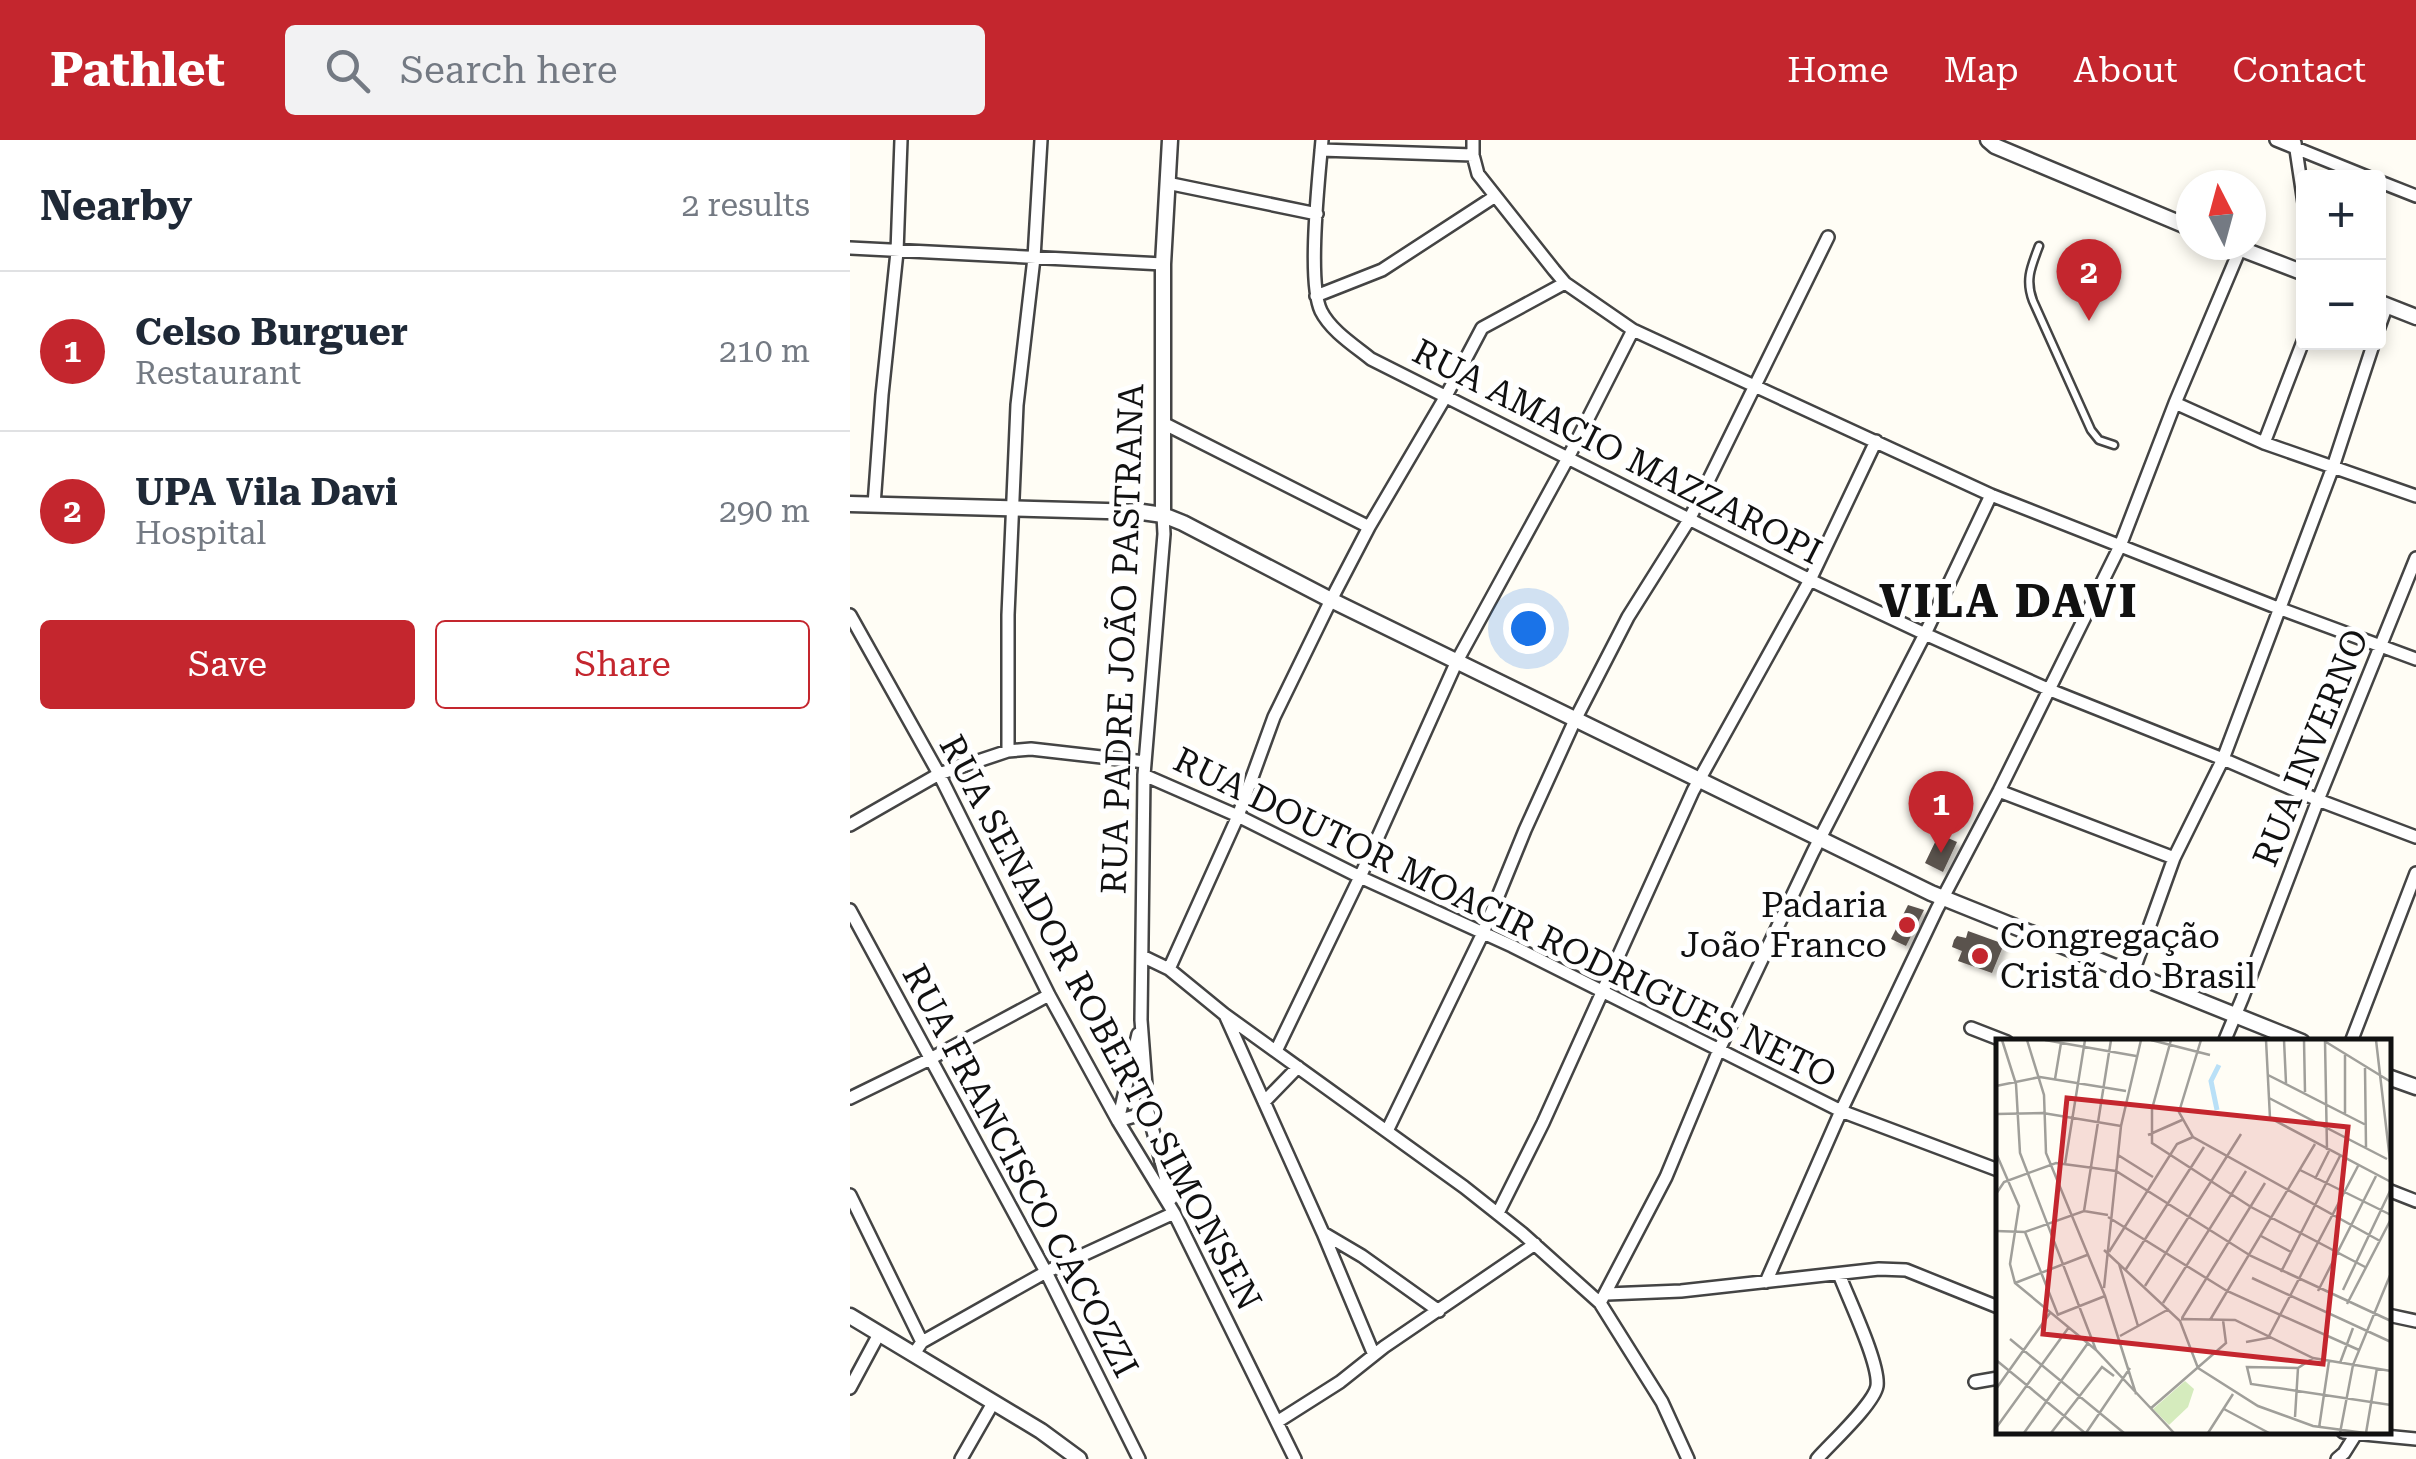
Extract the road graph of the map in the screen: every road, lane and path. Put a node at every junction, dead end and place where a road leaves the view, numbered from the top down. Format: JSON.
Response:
{"nodes":[{"id":1,"x":901,"y":140,"type":"edge"},
{"id":2,"x":1041,"y":140,"type":"edge"},
{"id":3,"x":1170,"y":140,"type":"edge"},
{"id":4,"x":1473,"y":140,"type":"edge"},
{"id":5,"x":1988,"y":140,"type":"edge"},
{"id":6,"x":2276,"y":140,"type":"edge"},
{"id":7,"x":2295,"y":144,"type":"edge"},
{"id":8,"x":1321,"y":145,"type":"edge"},
{"id":9,"x":1473,"y":156,"type":"junction"},
{"id":10,"x":2299,"y":170,"type":"edge"},
{"id":11,"x":2352,"y":170,"type":"edge"},
{"id":12,"x":1167,"y":182,"type":"junction"},
{"id":13,"x":2386,"y":184,"type":"edge"},
{"id":14,"x":2416,"y":196,"type":"edge"},
{"id":15,"x":1494,"y":197,"type":"junction"},
{"id":16,"x":1317,"y":214,"type":"junction"},
{"id":17,"x":2176,"y":222,"type":"edge"},
{"id":18,"x":1828,"y":237,"type":"dead end"},
{"id":19,"x":2038,"y":246,"type":"dead end"},
{"id":20,"x":850,"y":248,"type":"edge"},
{"id":21,"x":897,"y":252,"type":"junction"},
{"id":22,"x":1034,"y":258,"type":"junction"},
{"id":23,"x":2266,"y":258,"type":"edge"},
{"id":24,"x":2231,"y":260,"type":"edge"},
{"id":25,"x":1163,"y":264,"type":"junction"},
{"id":26,"x":2296,"y":270,"type":"edge"},
{"id":27,"x":1565,"y":283,"type":"junction"},
{"id":28,"x":1316,"y":296,"type":"junction"},
{"id":29,"x":2386,"y":305,"type":"edge"},
{"id":30,"x":2416,"y":317,"type":"edge"},
{"id":31,"x":1633,"y":330,"type":"junction"},
{"id":32,"x":2300,"y":350,"type":"edge"},
{"id":33,"x":2371,"y":350,"type":"edge"},
{"id":34,"x":1755,"y":387,"type":"junction"},
{"id":35,"x":1446,"y":396,"type":"junction"},
{"id":36,"x":2175,"y":403,"type":"junction"},
{"id":37,"x":1163,"y":424,"type":"junction"},
{"id":38,"x":1876,"y":441,"type":"junction"},
{"id":39,"x":2264,"y":443,"type":"junction"},
{"id":40,"x":2114,"y":444,"type":"dead end"},
{"id":41,"x":1568,"y":458,"type":"junction"},
{"id":42,"x":2333,"y":467,"type":"junction"},
{"id":43,"x":1991,"y":495,"type":"junction"},
{"id":44,"x":2416,"y":496,"type":"edge"},
{"id":45,"x":850,"y":504,"type":"edge"},
{"id":46,"x":874,"y":505,"type":"junction"},
{"id":47,"x":1012,"y":510,"type":"junction"},
{"id":48,"x":1163,"y":515,"type":"junction"},
{"id":49,"x":1689,"y":520,"type":"junction"},
{"id":50,"x":1369,"y":528,"type":"junction"},
{"id":51,"x":2120,"y":546,"type":"junction"},
{"id":52,"x":2416,"y":558,"type":"edge"},
{"id":53,"x":1810,"y":580,"type":"junction"},
{"id":54,"x":1330,"y":600,"type":"junction"},
{"id":55,"x":2278,"y":608,"type":"junction"},
{"id":56,"x":850,"y":615,"type":"edge"},
{"id":57,"x":1925,"y":634,"type":"junction"},
{"id":58,"x":2382,"y":646,"type":"junction"},
{"id":59,"x":2416,"y":658,"type":"edge"},
{"id":60,"x":1457,"y":661,"type":"junction"},
{"id":61,"x":2050,"y":690,"type":"junction"},
{"id":62,"x":1575,"y":720,"type":"junction"},
{"id":63,"x":1008,"y":751,"type":"junction"},
{"id":64,"x":2223,"y":759,"type":"junction"},
{"id":65,"x":1145,"y":769,"type":"junction"},
{"id":66,"x":939,"y":774,"type":"junction"},
{"id":67,"x":1700,"y":780,"type":"junction"},
{"id":68,"x":1998,"y":791,"type":"junction"},
{"id":69,"x":2318,"y":800,"type":"junction"},
{"id":70,"x":1238,"y":816,"type":"junction"},
{"id":71,"x":850,"y":825,"type":"edge"},
{"id":72,"x":2416,"y":837,"type":"edge"},
{"id":73,"x":1820,"y":840,"type":"junction"},
{"id":74,"x":2174,"y":858,"type":"junction"},
{"id":75,"x":2416,"y":873,"type":"edge"},
{"id":76,"x":1360,"y":877,"type":"junction"},
{"id":77,"x":1943,"y":898,"type":"junction"},
{"id":78,"x":850,"y":910,"type":"edge"},
{"id":79,"x":1483,"y":933,"type":"junction"},
{"id":80,"x":1142,"y":956,"type":"junction"},
{"id":81,"x":1170,"y":968,"type":"junction"},
{"id":82,"x":2132,"y":975,"type":"junction"},
{"id":83,"x":1603,"y":992,"type":"junction"},
{"id":84,"x":1049,"y":995,"type":"junction"},
{"id":85,"x":2236,"y":1013,"type":"junction"},
{"id":86,"x":1224,"y":1014,"type":"junction"},
{"id":87,"x":1141,"y":1020,"type":"junction"},
{"id":88,"x":1972,"y":1028,"type":"dead end"},
{"id":89,"x":1999,"y":1039,"type":"edge"},
{"id":90,"x":2225,"y":1039,"type":"edge"},
{"id":91,"x":2295,"y":1039,"type":"edge"},
{"id":92,"x":2353,"y":1039,"type":"edge"},
{"id":93,"x":1276,"y":1051,"type":"junction"},
{"id":94,"x":1718,"y":1052,"type":"junction"},
{"id":95,"x":930,"y":1059,"type":"junction"},
{"id":96,"x":1298,"y":1067,"type":"junction"},
{"id":97,"x":2391,"y":1079,"type":"edge"},
{"id":98,"x":2416,"y":1087,"type":"edge"},
{"id":99,"x":850,"y":1098,"type":"edge"},
{"id":100,"x":1264,"y":1102,"type":"junction"},
{"id":101,"x":1148,"y":1112,"type":"junction"},
{"id":102,"x":1841,"y":1112,"type":"junction"},
{"id":103,"x":1118,"y":1121,"type":"junction"},
{"id":104,"x":1386,"y":1132,"type":"junction"},
{"id":105,"x":1996,"y":1169,"type":"edge"},
{"id":106,"x":2391,"y":1191,"type":"edge"},
{"id":107,"x":850,"y":1195,"type":"edge"},
{"id":108,"x":2416,"y":1201,"type":"edge"},
{"id":109,"x":1174,"y":1213,"type":"junction"},
{"id":110,"x":1498,"y":1214,"type":"junction"},
{"id":111,"x":1323,"y":1233,"type":"junction"},
{"id":112,"x":1535,"y":1244,"type":"junction"},
{"id":113,"x":1046,"y":1272,"type":"junction"},
{"id":114,"x":1839,"y":1274,"type":"junction"},
{"id":115,"x":1766,"y":1282,"type":"junction"},
{"id":116,"x":1604,"y":1298,"type":"junction"},
{"id":117,"x":1996,"y":1306,"type":"edge"},
{"id":118,"x":1439,"y":1311,"type":"junction"},
{"id":119,"x":850,"y":1316,"type":"edge"},
{"id":120,"x":2391,"y":1316,"type":"edge"},
{"id":121,"x":2416,"y":1320,"type":"edge"},
{"id":122,"x":879,"y":1334,"type":"junction"},
{"id":123,"x":922,"y":1342,"type":"junction"},
{"id":124,"x":912,"y":1355,"type":"junction"},
{"id":125,"x":1374,"y":1356,"type":"junction"},
{"id":126,"x":1996,"y":1378,"type":"edge"},
{"id":127,"x":1976,"y":1382,"type":"dead end"},
{"id":128,"x":850,"y":1388,"type":"edge"},
{"id":129,"x":993,"y":1403,"type":"junction"},
{"id":130,"x":1278,"y":1422,"type":"junction"},
{"id":131,"x":2350,"y":1434,"type":"edge"},
{"id":132,"x":2361,"y":1434,"type":"edge"},
{"id":133,"x":2416,"y":1439,"type":"edge"},
{"id":134,"x":961,"y":1459,"type":"edge"},
{"id":135,"x":1080,"y":1459,"type":"edge"},
{"id":136,"x":1139,"y":1459,"type":"edge"},
{"id":137,"x":1295,"y":1459,"type":"edge"},
{"id":138,"x":1688,"y":1459,"type":"edge"},
{"id":139,"x":1817,"y":1459,"type":"edge"},
{"id":140,"x":2336,"y":1459,"type":"edge"}],
"edges":[{"from":1,"to":21,"type":"street"},
{"from":2,"to":22,"type":"street"},
{"from":3,"to":12,"type":"street","name":"RUA PADRE JOÃO PASTRANA"},
{"from":4,"to":9,"type":"street"},
{"from":5,"to":17,"type":"street"},
{"from":6,"to":7,"type":"street"},
{"from":7,"to":10,"type":"street"},
{"from":7,"to":11,"type":"street"},
{"from":8,"to":9,"type":"street"},
{"from":8,"to":16,"type":"street"},
{"from":9,"to":15,"type":"street"},
{"from":12,"to":16,"type":"street"},
{"from":12,"to":25,"type":"street","name":"RUA PADRE JOÃO PASTRANA"},
{"from":13,"to":14,"type":"street"},
{"from":15,"to":27,"type":"street"},
{"from":15,"to":28,"type":"street"},
{"from":16,"to":28,"type":"street"},
{"from":18,"to":34,"type":"street"},
{"from":19,"to":40,"type":"lane"},
{"from":20,"to":21,"type":"street"},
{"from":21,"to":22,"type":"street"},
{"from":21,"to":46,"type":"street"},
{"from":22,"to":25,"type":"street"},
{"from":22,"to":47,"type":"street"},
{"from":23,"to":26,"type":"street"},
{"from":24,"to":36,"type":"street"},
{"from":25,"to":37,"type":"street","name":"RUA PADRE JOÃO PASTRANA"},
{"from":27,"to":31,"type":"street"},
{"from":27,"to":35,"type":"street"},
{"from":28,"to":35,"type":"street","name":"RUA AMACIO MAZZAROPI"},
{"from":29,"to":30,"type":"street"},
{"from":31,"to":34,"type":"street"},
{"from":31,"to":41,"type":"street"},
{"from":32,"to":39,"type":"street"},
{"from":33,"to":42,"type":"street"},
{"from":34,"to":38,"type":"street"},
{"from":34,"to":49,"type":"street"},
{"from":35,"to":41,"type":"street","name":"RUA AMACIO MAZZAROPI"},
{"from":35,"to":50,"type":"street"},
{"from":36,"to":39,"type":"street"},
{"from":36,"to":51,"type":"street"},
{"from":37,"to":48,"type":"street","name":"RUA PADRE JOÃO PASTRANA"},
{"from":37,"to":50,"type":"street"},
{"from":38,"to":43,"type":"street"},
{"from":38,"to":53,"type":"street"},
{"from":39,"to":42,"type":"street"},
{"from":41,"to":49,"type":"street","name":"RUA AMACIO MAZZAROPI"},
{"from":41,"to":60,"type":"street"},
{"from":42,"to":44,"type":"street"},
{"from":42,"to":55,"type":"street"},
{"from":43,"to":51,"type":"street"},
{"from":43,"to":57,"type":"street"},
{"from":45,"to":46,"type":"street"},
{"from":46,"to":47,"type":"street"},
{"from":47,"to":48,"type":"street"},
{"from":47,"to":63,"type":"street"},
{"from":48,"to":54,"type":"street"},
{"from":48,"to":65,"type":"street","name":"RUA PADRE JOÃO PASTRANA"},
{"from":49,"to":53,"type":"street","name":"RUA AMACIO MAZZAROPI"},
{"from":49,"to":62,"type":"street"},
{"from":50,"to":54,"type":"street"},
{"from":51,"to":55,"type":"street"},
{"from":51,"to":61,"type":"street"},
{"from":52,"to":58,"type":"street","name":"RUA INVERNO"},
{"from":53,"to":57,"type":"street","name":"RUA AMACIO MAZZAROPI"},
{"from":53,"to":67,"type":"street"},
{"from":54,"to":60,"type":"street"},
{"from":54,"to":70,"type":"street"},
{"from":55,"to":58,"type":"street"},
{"from":55,"to":64,"type":"street"},
{"from":56,"to":66,"type":"street","name":"RUA SENADOR ROBERTO SIMONSEN"},
{"from":57,"to":61,"type":"street","name":"RUA AMACIO MAZZAROPI"},
{"from":57,"to":73,"type":"street"},
{"from":58,"to":59,"type":"street"},
{"from":58,"to":69,"type":"street","name":"RUA INVERNO"},
{"from":60,"to":62,"type":"street"},
{"from":60,"to":76,"type":"street"},
{"from":61,"to":64,"type":"street","name":"RUA AMACIO MAZZAROPI"},
{"from":61,"to":68,"type":"street"},
{"from":62,"to":67,"type":"street"},
{"from":62,"to":79,"type":"street"},
{"from":63,"to":65,"type":"street","name":"RUA DOUTOR MOACIR RODRIGUES NETO"},
{"from":63,"to":66,"type":"street"},
{"from":64,"to":69,"type":"street","name":"RUA AMACIO MAZZAROPI"},
{"from":64,"to":74,"type":"street"},
{"from":65,"to":70,"type":"street","name":"RUA DOUTOR MOACIR RODRIGUES NETO"},
{"from":65,"to":80,"type":"street","name":"RUA PADRE JOÃO PASTRANA"},
{"from":66,"to":71,"type":"street"},
{"from":66,"to":84,"type":"street","name":"RUA SENADOR ROBERTO SIMONSEN"},
{"from":67,"to":73,"type":"street"},
{"from":67,"to":83,"type":"street"},
{"from":68,"to":74,"type":"street"},
{"from":68,"to":77,"type":"street"},
{"from":69,"to":72,"type":"street","name":"RUA AMACIO MAZZAROPI"},
{"from":69,"to":85,"type":"street","name":"RUA INVERNO"},
{"from":70,"to":76,"type":"street","name":"RUA DOUTOR MOACIR RODRIGUES NETO"},
{"from":70,"to":81,"type":"street"},
{"from":73,"to":77,"type":"street"},
{"from":73,"to":94,"type":"street"},
{"from":74,"to":82,"type":"street"},
{"from":75,"to":92,"type":"street"},
{"from":76,"to":79,"type":"street","name":"RUA DOUTOR MOACIR RODRIGUES NETO"},
{"from":76,"to":93,"type":"street"},
{"from":77,"to":82,"type":"street"},
{"from":77,"to":102,"type":"street"},
{"from":78,"to":95,"type":"street","name":"RUA FRANCISCO CACOZZI"},
{"from":79,"to":83,"type":"street","name":"RUA DOUTOR MOACIR RODRIGUES NETO"},
{"from":79,"to":104,"type":"street"},
{"from":80,"to":81,"type":"street"},
{"from":80,"to":87,"type":"street","name":"RUA PADRE JOÃO PASTRANA"},
{"from":81,"to":86,"type":"street"},
{"from":82,"to":85,"type":"street"},
{"from":83,"to":94,"type":"street","name":"RUA DOUTOR MOACIR RODRIGUES NETO"},
{"from":83,"to":110,"type":"street"},
{"from":84,"to":95,"type":"street"},
{"from":84,"to":103,"type":"street","name":"RUA SENADOR ROBERTO SIMONSEN"},
{"from":85,"to":90,"type":"street","name":"RUA INVERNO"},
{"from":85,"to":91,"type":"street"},
{"from":86,"to":93,"type":"street"},
{"from":86,"to":100,"type":"street"},
{"from":87,"to":101,"type":"street","name":"RUA PADRE JOÃO PASTRANA"},
{"from":87,"to":103,"type":"street","name":"RUA PADRE JOÃO PASTRANA"},
{"from":88,"to":89,"type":"street"},
{"from":93,"to":96,"type":"street"},
{"from":94,"to":102,"type":"street","name":"RUA DOUTOR MOACIR RODRIGUES NETO"},
{"from":94,"to":116,"type":"street"},
{"from":95,"to":99,"type":"street"},
{"from":95,"to":113,"type":"street","name":"RUA FRANCISCO CACOZZI"},
{"from":96,"to":100,"type":"street"},
{"from":96,"to":104,"type":"street"},
{"from":97,"to":98,"type":"street"},
{"from":100,"to":111,"type":"street"},
{"from":101,"to":103,"type":"street"},
{"from":101,"to":109,"type":"street","name":"RUA PADRE JOÃO PASTRANA"},
{"from":102,"to":105,"type":"street","name":"RUA DOUTOR MOACIR RODRIGUES NETO"},
{"from":102,"to":115,"type":"street"},
{"from":103,"to":109,"type":"street","name":"RUA SENADOR ROBERTO SIMONSEN"},
{"from":104,"to":110,"type":"street"},
{"from":106,"to":108,"type":"street"},
{"from":107,"to":123,"type":"street"},
{"from":109,"to":113,"type":"street"},
{"from":109,"to":130,"type":"street","name":"RUA SENADOR ROBERTO SIMONSEN"},
{"from":110,"to":112,"type":"street"},
{"from":111,"to":118,"type":"street"},
{"from":111,"to":125,"type":"street"},
{"from":112,"to":116,"type":"street"},
{"from":112,"to":118,"type":"street"},
{"from":113,"to":123,"type":"street"},
{"from":113,"to":136,"type":"street","name":"RUA FRANCISCO CACOZZI"},
{"from":114,"to":115,"type":"street"},
{"from":114,"to":117,"type":"street"},
{"from":114,"to":139,"type":"street"},
{"from":115,"to":116,"type":"street"},
{"from":116,"to":138,"type":"street"},
{"from":118,"to":125,"type":"street"},
{"from":119,"to":122,"type":"street"},
{"from":120,"to":121,"type":"street"},
{"from":122,"to":124,"type":"street"},
{"from":122,"to":128,"type":"street"},
{"from":123,"to":124,"type":"street"},
{"from":124,"to":129,"type":"street"},
{"from":125,"to":130,"type":"street"},
{"from":126,"to":127,"type":"street"},
{"from":129,"to":134,"type":"street"},
{"from":129,"to":135,"type":"street"},
{"from":130,"to":137,"type":"street","name":"RUA SENADOR ROBERTO SIMONSEN"},
{"from":131,"to":140,"type":"street"},
{"from":132,"to":133,"type":"street"}]}
